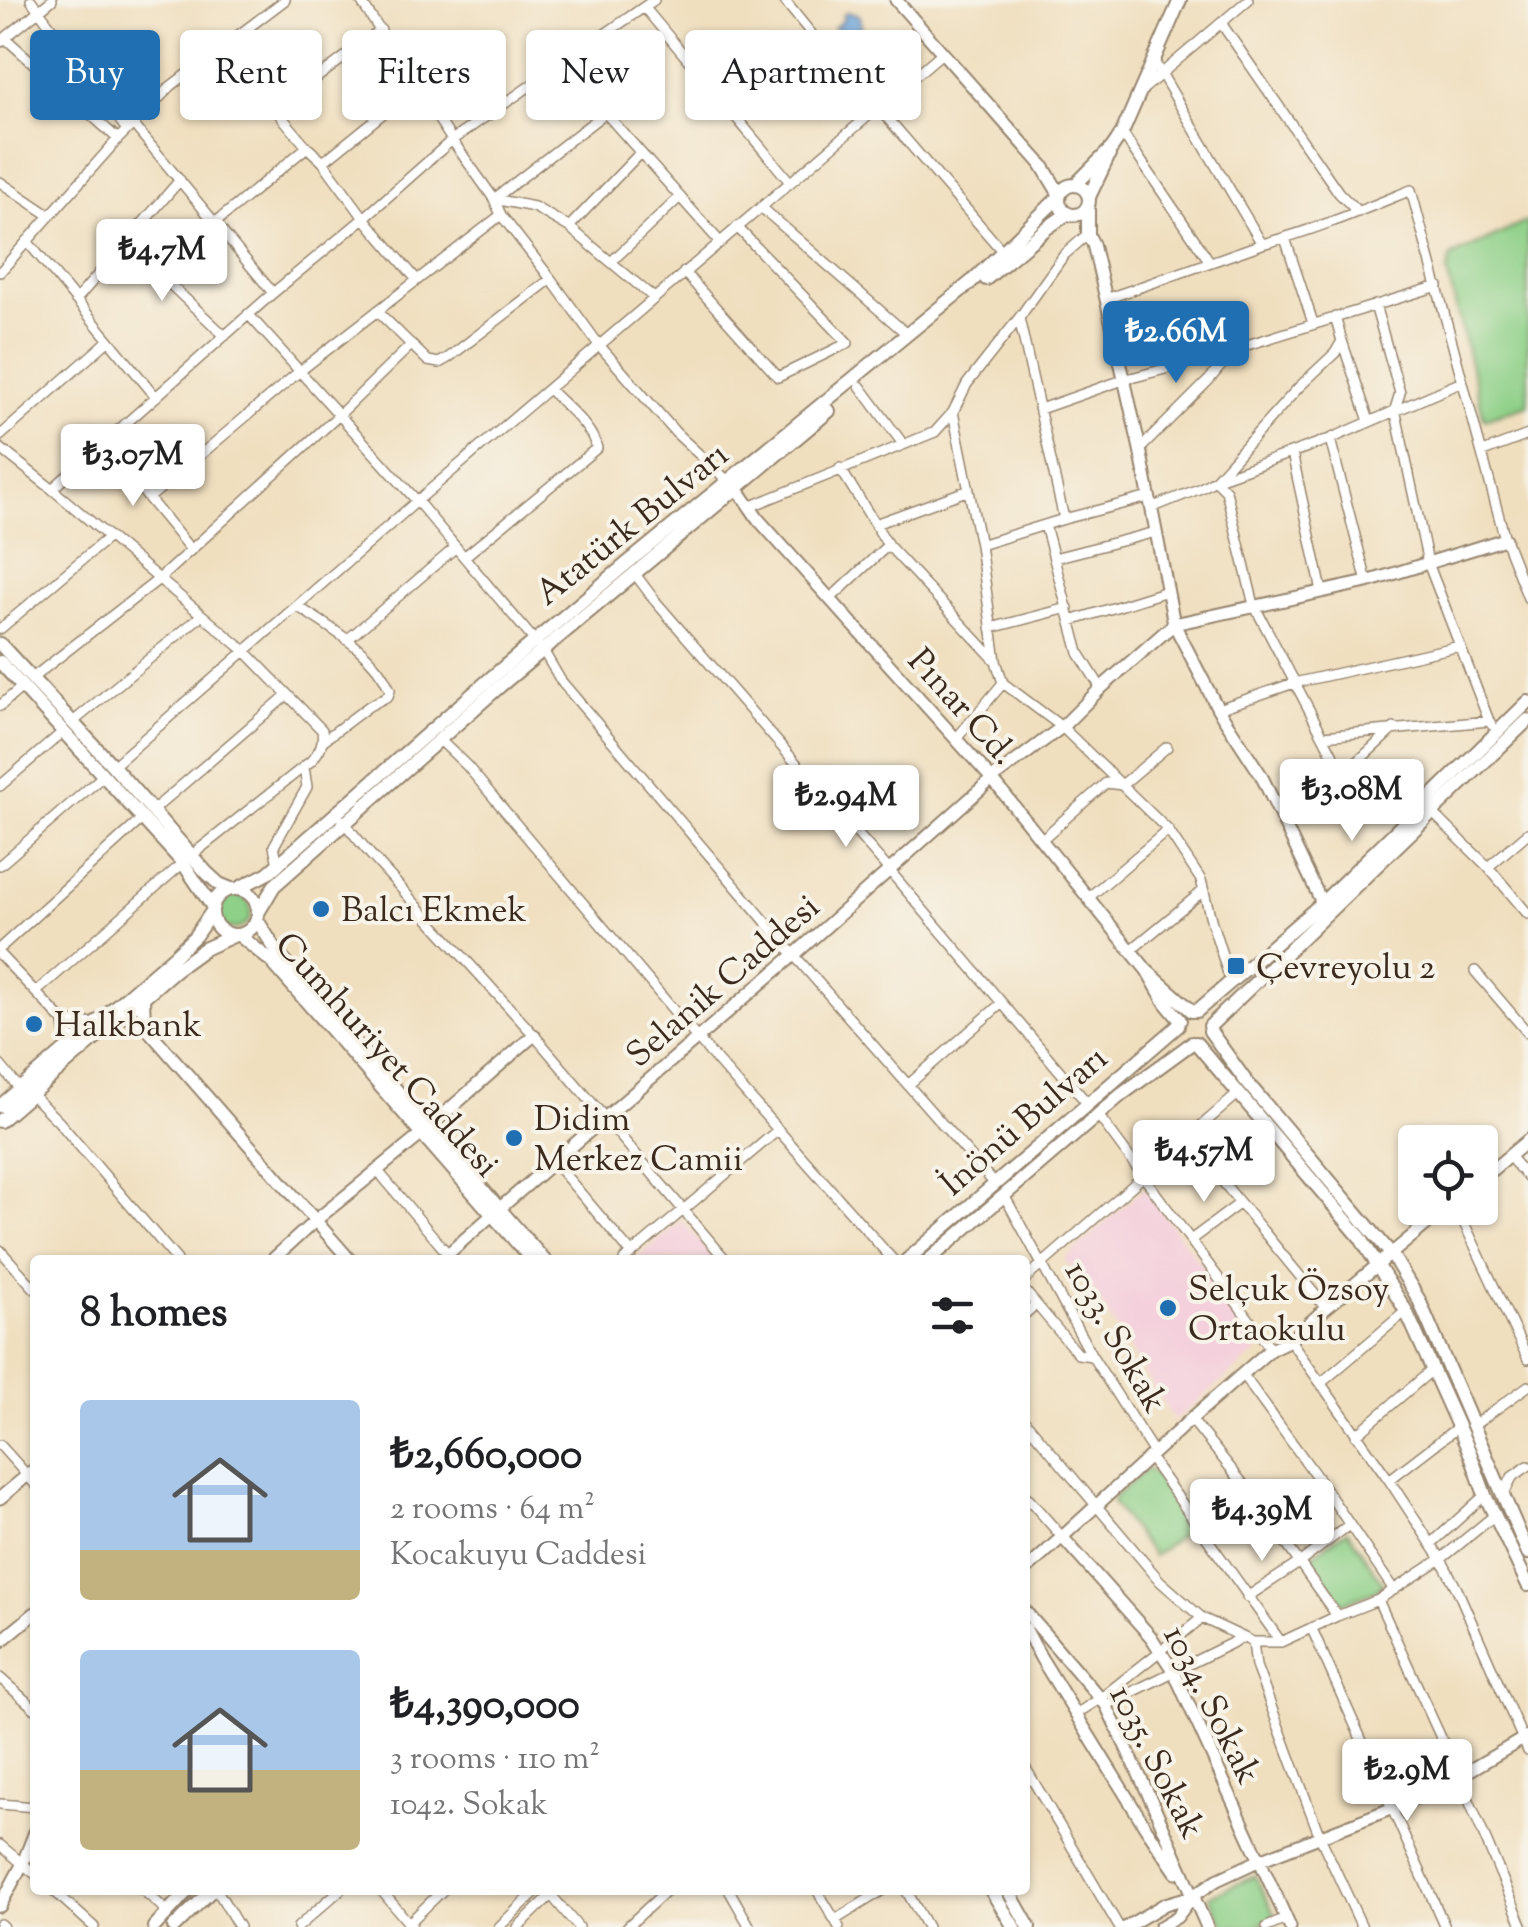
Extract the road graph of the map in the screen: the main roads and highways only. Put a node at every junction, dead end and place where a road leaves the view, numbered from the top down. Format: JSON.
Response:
{"nodes":[{"id":1,"x":1180,"y":0,"type":"edge"},
{"id":2,"x":1112,"y":148,"type":"junction"},
{"id":3,"x":1042,"y":165,"type":"road end"},
{"id":4,"x":1066,"y":190,"type":"junction"},
{"id":5,"x":1088,"y":202,"type":"junction"},
{"id":6,"x":1070,"y":215,"type":"junction"},
{"id":7,"x":732,"y":485,"type":"junction"},
{"id":8,"x":0,"y":644,"type":"edge"},
{"id":9,"x":539,"y":646,"type":"junction"},
{"id":10,"x":0,"y":662,"type":"edge"},
{"id":11,"x":26,"y":683,"type":"junction"},
{"id":12,"x":1528,"y":702,"type":"edge"},
{"id":13,"x":1528,"y":720,"type":"edge"},
{"id":14,"x":341,"y":819,"type":"junction"},
{"id":15,"x":187,"y":859,"type":"junction"},
{"id":16,"x":234,"y":889,"type":"junction"},
{"id":17,"x":212,"y":909,"type":"junction"},
{"id":18,"x":257,"y":916,"type":"junction"},
{"id":19,"x":236,"y":935,"type":"junction"},
{"id":20,"x":143,"y":997,"type":"junction"},
{"id":21,"x":1194,"y":1011,"type":"junction"},
{"id":22,"x":122,"y":1014,"type":"junction"},
{"id":23,"x":1179,"y":1023,"type":"junction"},
{"id":24,"x":94,"y":1025,"type":"junction"},
{"id":25,"x":1210,"y":1028,"type":"junction"},
{"id":26,"x":1194,"y":1043,"type":"junction"},
{"id":27,"x":70,"y":1046,"type":"junction"},
{"id":28,"x":26,"y":1091,"type":"junction"},
{"id":29,"x":0,"y":1106,"type":"edge"},
{"id":30,"x":0,"y":1121,"type":"edge"},
{"id":31,"x":424,"y":1131,"type":"junction"},
{"id":32,"x":994,"y":1183,"type":"junction"},
{"id":33,"x":1004,"y":1196,"type":"junction"},
{"id":34,"x":496,"y":1212,"type":"junction"},
{"id":35,"x":528,"y":1255,"type":"edge"},
{"id":36,"x":539,"y":1255,"type":"edge"},
{"id":37,"x":913,"y":1255,"type":"edge"},
{"id":38,"x":935,"y":1255,"type":"edge"},
{"id":39,"x":1485,"y":1494,"type":"junction"},
{"id":40,"x":1504,"y":1494,"type":"junction"},
{"id":41,"x":1494,"y":1515,"type":"junction"},
{"id":42,"x":1528,"y":1554,"type":"edge"},
{"id":43,"x":1528,"y":1585,"type":"edge"},
{"id":44,"x":183,"y":1895,"type":"edge"},
{"id":45,"x":209,"y":1895,"type":"edge"},
{"id":46,"x":995,"y":1895,"type":"edge"},
{"id":47,"x":1011,"y":1895,"type":"edge"},
{"id":48,"x":154,"y":1927,"type":"edge"},
{"id":49,"x":174,"y":1927,"type":"edge"},
{"id":50,"x":1014,"y":1927,"type":"edge"},
{"id":51,"x":1029,"y":1927,"type":"edge"}],
"edges":[{"from":1,"to":2,"type":"main road","name":"Atatürk Bulvarı"},
{"from":2,"to":4,"type":"main road","name":"Atatürk Bulvarı"},
{"from":2,"to":5,"type":"main road","name":"Atatürk Bulvarı"},
{"from":3,"to":4,"type":"main road"},
{"from":4,"to":5,"type":"main road"},
{"from":4,"to":6,"type":"main road"},
{"from":4,"to":7,"type":"main road","name":"Atatürk Bulvarı"},
{"from":5,"to":6,"type":"main road"},
{"from":5,"to":6,"type":"main road"},
{"from":6,"to":7,"type":"main road","name":"Atatürk Bulvarı"},
{"from":7,"to":9,"type":"main road","name":"Atatürk Bulvarı"},
{"from":7,"to":9,"type":"main road","name":"Atatürk Bulvarı"},
{"from":8,"to":11,"type":"main road"},
{"from":9,"to":14,"type":"main road","name":"Atatürk Bulvarı"},
{"from":9,"to":14,"type":"main road","name":"Atatürk Bulvarı"},
{"from":10,"to":11,"type":"main road"},
{"from":11,"to":15,"type":"main road"},
{"from":12,"to":21,"type":"main road"},
{"from":13,"to":25,"type":"main road"},
{"from":14,"to":16,"type":"main road","name":"Atatürk Bulvarı"},
{"from":14,"to":18,"type":"main road","name":"Atatürk Bulvarı"},
{"from":15,"to":16,"type":"main road"},
{"from":15,"to":17,"type":"main road"},
{"from":16,"to":17,"type":"main road"},
{"from":16,"to":18,"type":"main road"},
{"from":17,"to":19,"type":"main road"},
{"from":17,"to":24,"type":"main road"},
{"from":18,"to":19,"type":"main road"},
{"from":18,"to":31,"type":"main road","name":"Cumhuriyet Caddesi"},
{"from":19,"to":20,"type":"main road"},
{"from":19,"to":31,"type":"main road","name":"Cumhuriyet Caddesi"},
{"from":20,"to":22,"type":"main road"},
{"from":20,"to":22,"type":"main road"},
{"from":21,"to":23,"type":"main road"},
{"from":21,"to":23,"type":"main road"},
{"from":21,"to":25,"type":"main road"},
{"from":22,"to":28,"type":"main road"},
{"from":23,"to":26,"type":"main road"},
{"from":23,"to":32,"type":"main road","name":"İnönü Bulvarı"},
{"from":24,"to":27,"type":"main road"},
{"from":24,"to":27,"type":"main road"},
{"from":25,"to":26,"type":"main road"},
{"from":25,"to":40,"type":"main road"},
{"from":26,"to":33,"type":"main road","name":"İnönü Bulvarı"},
{"from":26,"to":39,"type":"main road"},
{"from":27,"to":28,"type":"main road"},
{"from":28,"to":29,"type":"main road"},
{"from":28,"to":30,"type":"main road"},
{"from":31,"to":34,"type":"main road","name":"Cumhuriyet Caddesi"},
{"from":32,"to":33,"type":"main road"},
{"from":32,"to":37,"type":"main road","name":"İnönü Bulvarı"},
{"from":33,"to":38,"type":"main road","name":"İnönü Bulvarı"},
{"from":34,"to":35,"type":"main road","name":"Cumhuriyet Caddesi"},
{"from":34,"to":36,"type":"main road","name":"Cumhuriyet Caddesi"},
{"from":39,"to":40,"type":"main road"},
{"from":39,"to":41,"type":"main road"},
{"from":40,"to":41,"type":"main road"},
{"from":40,"to":42,"type":"main road"},
{"from":41,"to":43,"type":"main road"},
{"from":44,"to":48,"type":"main road"},
{"from":45,"to":49,"type":"main road"},
{"from":46,"to":50,"type":"main road"},
{"from":47,"to":51,"type":"main road"}]}
